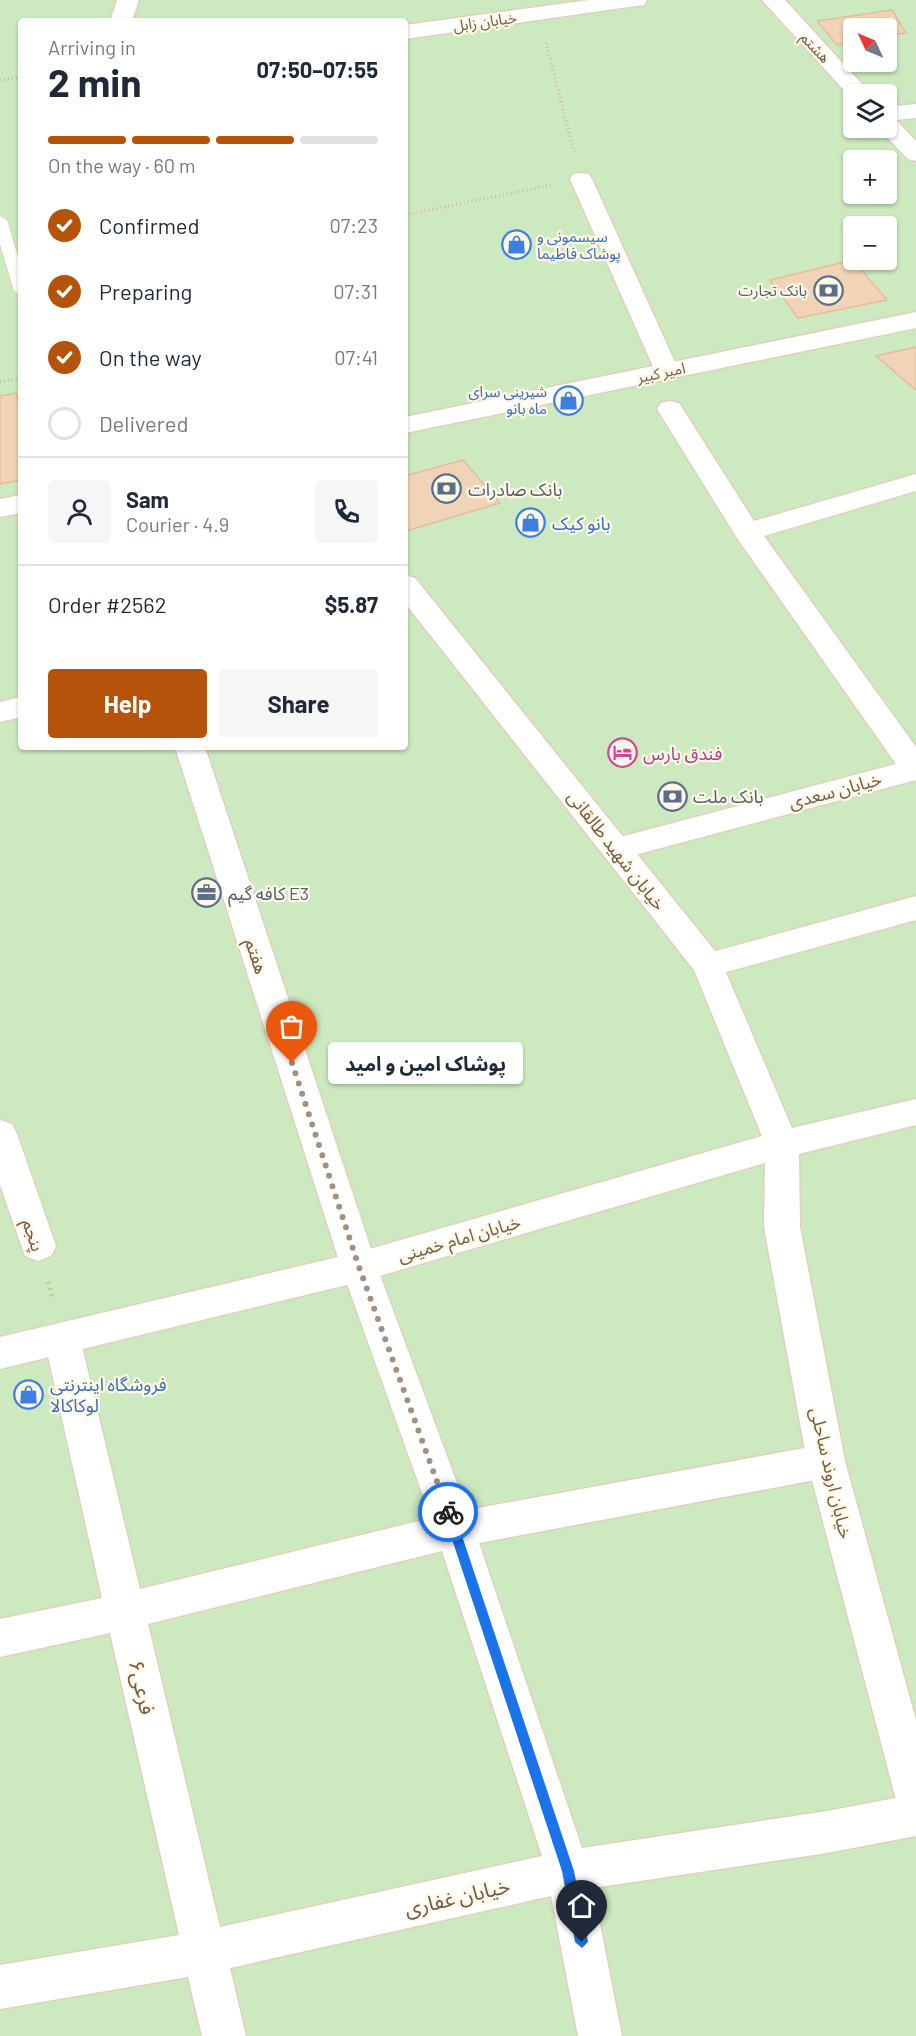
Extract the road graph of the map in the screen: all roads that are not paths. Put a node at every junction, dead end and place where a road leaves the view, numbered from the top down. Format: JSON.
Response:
{"nodes":[{"id":1,"x":128,"y":0,"type":"edge"},
{"id":2,"x":636,"y":0,"type":"edge"},
{"id":3,"x":773,"y":0,"type":"edge"},
{"id":4,"x":536,"y":7,"type":"edge"},
{"id":5,"x":122,"y":18,"type":"edge"},
{"id":6,"x":408,"y":31,"type":"edge"},
{"id":7,"x":851,"y":84,"type":"edge"},
{"id":8,"x":916,"y":111,"type":"edge"},
{"id":9,"x":897,"y":113,"type":"edge"},
{"id":10,"x":897,"y":134,"type":"edge"},
{"id":11,"x":916,"y":154,"type":"edge"},
{"id":12,"x":581,"y":179,"type":"road end"},
{"id":13,"x":0,"y":220,"type":"edge"},
{"id":14,"x":18,"y":280,"type":"edge"},
{"id":15,"x":916,"y":320,"type":"edge"},
{"id":16,"x":668,"y":371,"type":"junction"},
{"id":17,"x":670,"y":409,"type":"dead end"},
{"id":18,"x":408,"y":424,"type":"edge"},
{"id":19,"x":916,"y":482,"type":"edge"},
{"id":20,"x":18,"y":505,"type":"edge"},
{"id":21,"x":0,"y":508,"type":"edge"},
{"id":22,"x":747,"y":532,"type":"junction"},
{"id":23,"x":408,"y":588,"type":"edge"},
{"id":24,"x":18,"y":708,"type":"edge"},
{"id":25,"x":0,"y":712,"type":"edge"},
{"id":26,"x":190,"y":750,"type":"edge"},
{"id":27,"x":916,"y":769,"type":"edge"},
{"id":28,"x":616,"y":849,"type":"junction"},
{"id":29,"x":916,"y":908,"type":"edge"},
{"id":30,"x":708,"y":965,"type":"junction"},
{"id":31,"x":916,"y":1112,"type":"edge"},
{"id":32,"x":0,"y":1134,"type":"edge"},
{"id":33,"x":782,"y":1144,"type":"junction"},
{"id":34,"x":38,"y":1246,"type":"road end"},
{"id":35,"x":359,"y":1267,"type":"junction"},
{"id":36,"x":62,"y":1338,"type":"junction"},
{"id":37,"x":0,"y":1353,"type":"edge"},
{"id":38,"x":826,"y":1461,"type":"junction"},
{"id":39,"x":455,"y":1530,"type":"junction"},
{"id":40,"x":126,"y":1611,"type":"junction"},
{"id":41,"x":0,"y":1638,"type":"edge"},
{"id":42,"x":916,"y":1796,"type":"edge"},
{"id":43,"x":916,"y":1815,"type":"edge"},
{"id":44,"x":568,"y":1871,"type":"junction"},
{"id":45,"x":205,"y":1952,"type":"junction"},
{"id":46,"x":0,"y":1987,"type":"edge"},
{"id":47,"x":224,"y":2036,"type":"edge"},
{"id":48,"x":600,"y":2036,"type":"edge"}],
"edges":[{"from":1,"to":5,"type":"street"},
{"from":2,"to":4,"type":"street","name":"خیابان زابل"},
{"from":3,"to":7,"type":"street","name":"هشتم"},
{"from":4,"to":6,"type":"street","name":"خیابان زابل"},
{"from":8,"to":9,"type":"street"},
{"from":10,"to":11,"type":"street"},
{"from":12,"to":16,"type":"street"},
{"from":13,"to":14,"type":"lane"},
{"from":15,"to":16,"type":"street","name":"امیر کبیر"},
{"from":16,"to":18,"type":"street","name":"امیر کبیر"},
{"from":17,"to":22,"type":"street"},
{"from":19,"to":22,"type":"street"},
{"from":20,"to":21,"type":"street"},
{"from":22,"to":27,"type":"street"},
{"from":23,"to":28,"type":"street","name":"خیابان شهيد طالقانی"},
{"from":24,"to":25,"type":"street"},
{"from":26,"to":35,"type":"street","name":"هفتم"},
{"from":27,"to":28,"type":"street","name":"خیابان سعدی"},
{"from":28,"to":30,"type":"street","name":"خیابان شهيد طالقانی"},
{"from":29,"to":30,"type":"street"},
{"from":30,"to":33,"type":"street","name":"خیابان شهيد طالقانی"},
{"from":31,"to":33,"type":"street","name":"خیابان امام خمینی"},
{"from":32,"to":34,"type":"street","name":"پنجم"},
{"from":33,"to":35,"type":"street","name":"خیابان امام خمینی"},
{"from":33,"to":38,"type":"street","name":"خیابان اروند ساحلی"},
{"from":35,"to":36,"type":"street","name":"خیابان امام خمینی"},
{"from":35,"to":39,"type":"street","name":"هفتم"},
{"from":36,"to":37,"type":"street","name":"خیابان امام خمینی"},
{"from":36,"to":40,"type":"street","name":"فرعی۶"},
{"from":38,"to":39,"type":"street"},
{"from":38,"to":42,"type":"street","name":"خیابان اروند ساحلی"},
{"from":39,"to":40,"type":"street"},
{"from":39,"to":44,"type":"street","name":"هفتم"},
{"from":40,"to":41,"type":"street"},
{"from":40,"to":45,"type":"street","name":"فرعی۶"},
{"from":43,"to":44,"type":"street","name":"خیابان غفاری"},
{"from":44,"to":45,"type":"street","name":"خیابان غفاری"},
{"from":44,"to":48,"type":"street","name":"هفتم"},
{"from":45,"to":46,"type":"street","name":"خیابان غفاری"},
{"from":45,"to":47,"type":"street","name":"فرعی۶"}]}
